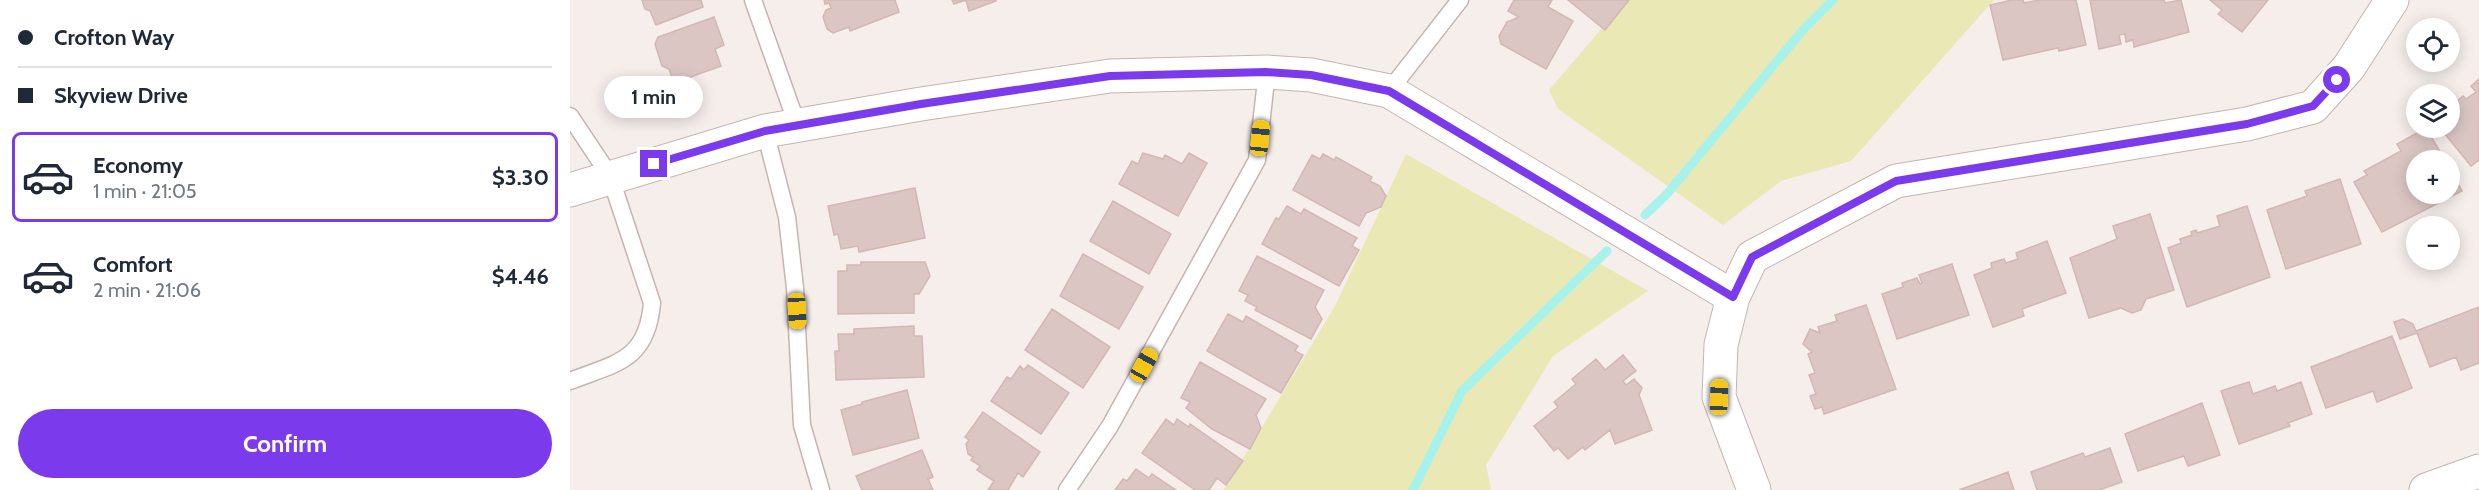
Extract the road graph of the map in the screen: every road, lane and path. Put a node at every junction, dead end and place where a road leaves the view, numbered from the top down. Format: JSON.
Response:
{"nodes":[{"id":1,"x":753,"y":0,"type":"edge"},
{"id":2,"x":1460,"y":0,"type":"edge"},
{"id":3,"x":2392,"y":0,"type":"edge"},
{"id":4,"x":1266,"y":72,"type":"junction"},
{"id":5,"x":1389,"y":91,"type":"junction"},
{"id":6,"x":570,"y":117,"type":"edge"},
{"id":7,"x":798,"y":127,"type":"junction"},
{"id":8,"x":765,"y":131,"type":"junction"},
{"id":9,"x":610,"y":177,"type":"junction"},
{"id":10,"x":570,"y":190,"type":"edge"},
{"id":11,"x":1733,"y":297,"type":"junction"},
{"id":12,"x":570,"y":381,"type":"edge"},
{"id":13,"x":2479,"y":471,"type":"edge"},
{"id":14,"x":821,"y":490,"type":"edge"},
{"id":15,"x":1067,"y":490,"type":"edge"},
{"id":16,"x":1754,"y":490,"type":"edge"},
{"id":17,"x":2426,"y":490,"type":"edge"}],
"edges":[{"from":1,"to":7,"type":"lane"},
{"from":2,"to":5,"type":"lane"},
{"from":3,"to":11,"type":"street"},
{"from":4,"to":5,"type":"street"},
{"from":4,"to":7,"type":"street"},
{"from":4,"to":15,"type":"lane"},
{"from":5,"to":11,"type":"street"},
{"from":6,"to":9,"type":"lane"},
{"from":7,"to":8,"type":"street"},
{"from":8,"to":9,"type":"street"},
{"from":8,"to":14,"type":"lane"},
{"from":9,"to":10,"type":"street"},
{"from":9,"to":12,"type":"lane"},
{"from":11,"to":16,"type":"street"},
{"from":13,"to":17,"type":"street"}]}
